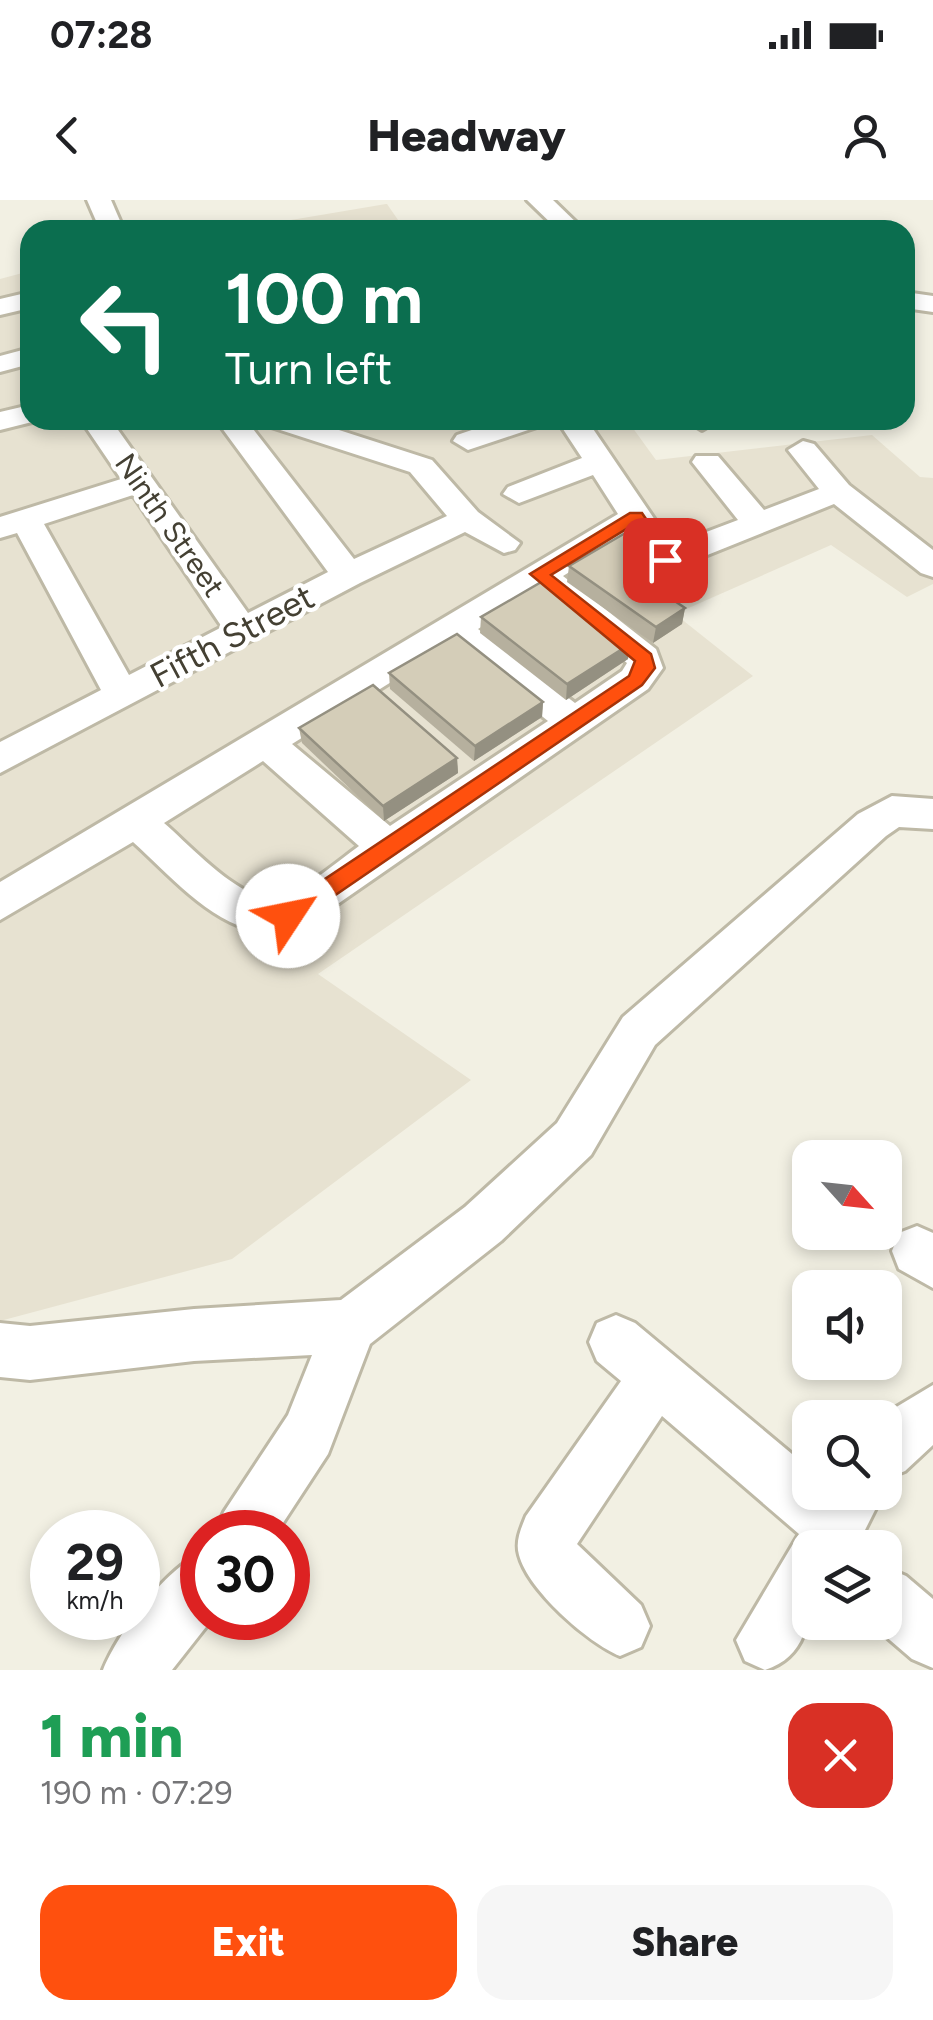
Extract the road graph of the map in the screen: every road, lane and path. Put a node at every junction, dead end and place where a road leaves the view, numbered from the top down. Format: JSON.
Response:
{"nodes":[{"id":1,"x":539,"y":200,"type":"edge"},
{"id":2,"x":561,"y":220,"type":"edge"},
{"id":3,"x":103,"y":430,"type":"edge"},
{"id":4,"x":239,"y":430,"type":"edge"},
{"id":5,"x":309,"y":430,"type":"edge"},
{"id":6,"x":500,"y":430,"type":"edge"},
{"id":7,"x":579,"y":430,"type":"edge"},
{"id":8,"x":468,"y":441,"type":"dead end"},
{"id":9,"x":803,"y":450,"type":"dead end"},
{"id":10,"x":600,"y":462,"type":"junction"},
{"id":11,"x":707,"y":462,"type":"dead end"},
{"id":12,"x":140,"y":483,"type":"junction"},
{"id":13,"x":838,"y":492,"type":"junction"},
{"id":14,"x":519,"y":494,"type":"dead end"},
{"id":15,"x":636,"y":516,"type":"junction"},
{"id":16,"x":468,"y":519,"type":"junction"},
{"id":17,"x":758,"y":523,"type":"junction"},
{"id":18,"x":13,"y":524,"type":"edge"},
{"id":19,"x":918,"y":537,"type":"edge"},
{"id":20,"x":504,"y":543,"type":"dead end"},
{"id":21,"x":665,"y":560,"type":"junction"},
{"id":22,"x":933,"y":566,"type":"edge"},
{"id":23,"x":539,"y":574,"type":"junction"},
{"id":24,"x":348,"y":575,"type":"junction"},
{"id":25,"x":685,"y":590,"type":"edge"},
{"id":26,"x":454,"y":627,"type":"junction"},
{"id":27,"x":244,"y":630,"type":"junction"},
{"id":28,"x":122,"y":695,"type":"junction"},
{"id":29,"x":574,"y":722,"type":"junction"},
{"id":30,"x":263,"y":740,"type":"junction"},
{"id":31,"x":0,"y":759,"type":"edge"},
{"id":32,"x":933,"y":814,"type":"edge"},
{"id":33,"x":134,"y":820,"type":"junction"},
{"id":34,"x":388,"y":848,"type":"junction"},
{"id":35,"x":0,"y":903,"type":"edge"},
{"id":36,"x":350,"y":1326,"type":"junction"},
{"id":37,"x":0,"y":1350,"type":"edge"},
{"id":38,"x":933,"y":1412,"type":"edge"},
{"id":39,"x":902,"y":1434,"type":"edge"},
{"id":40,"x":258,"y":1510,"type":"edge"},
{"id":41,"x":820,"y":1530,"type":"edge"},
{"id":42,"x":792,"y":1598,"type":"edge"},
{"id":43,"x":180,"y":1611,"type":"edge"},
{"id":44,"x":902,"y":1612,"type":"edge"},
{"id":45,"x":620,"y":1626,"type":"dead end"},
{"id":46,"x":933,"y":1638,"type":"edge"},
{"id":47,"x":766,"y":1640,"type":"dead end"},
{"id":48,"x":134,"y":1670,"type":"edge"}],
"edges":[{"from":1,"to":2,"type":"street"},
{"from":3,"to":12,"type":"street","name":"Ninth Street"},
{"from":4,"to":24,"type":"street"},
{"from":5,"to":16,"type":"street"},
{"from":6,"to":8,"type":"street"},
{"from":7,"to":10,"type":"street"},
{"from":9,"to":13,"type":"street"},
{"from":10,"to":14,"type":"street"},
{"from":10,"to":15,"type":"street"},
{"from":11,"to":17,"type":"street"},
{"from":12,"to":18,"type":"street"},
{"from":12,"to":27,"type":"street","name":"Ninth Street"},
{"from":13,"to":17,"type":"street"},
{"from":13,"to":19,"type":"street"},
{"from":15,"to":21,"type":"street"},
{"from":15,"to":23,"type":"street"},
{"from":16,"to":20,"type":"street"},
{"from":16,"to":24,"type":"street","name":"Fifth Street"},
{"from":17,"to":21,"type":"street"},
{"from":18,"to":28,"type":"street"},
{"from":19,"to":22,"type":"street"},
{"from":21,"to":25,"type":"street"},
{"from":23,"to":26,"type":"street"},
{"from":23,"to":29,"type":"street"},
{"from":24,"to":27,"type":"street","name":"Fifth Street"},
{"from":26,"to":29,"type":"street"},
{"from":26,"to":30,"type":"street"},
{"from":27,"to":28,"type":"street","name":"Fifth Street"},
{"from":28,"to":31,"type":"street","name":"Fifth Street"},
{"from":29,"to":34,"type":"street"},
{"from":30,"to":33,"type":"street"},
{"from":30,"to":34,"type":"street"},
{"from":32,"to":36,"type":"street"},
{"from":33,"to":34,"type":"street"},
{"from":33,"to":35,"type":"street"},
{"from":36,"to":37,"type":"street"},
{"from":36,"to":40,"type":"street"},
{"from":38,"to":39,"type":"street"},
{"from":41,"to":45,"type":"street"},
{"from":42,"to":47,"type":"street"},
{"from":43,"to":48,"type":"street"},
{"from":44,"to":46,"type":"street"}]}
